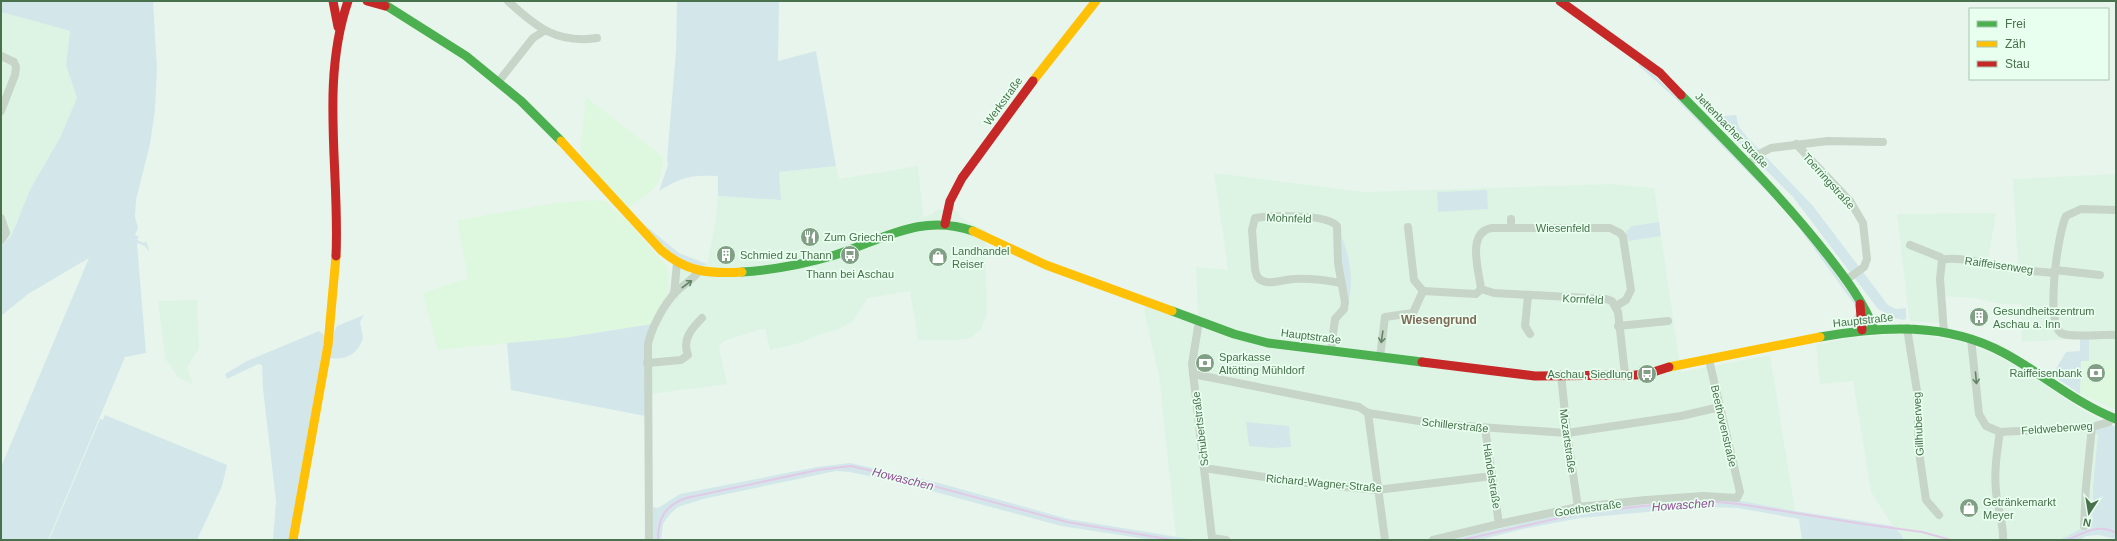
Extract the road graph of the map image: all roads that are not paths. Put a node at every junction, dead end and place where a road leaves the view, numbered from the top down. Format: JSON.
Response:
{"nodes":[{"id":1,"x":334,"y":1,"type":"edge"},
{"id":2,"x":349,"y":1,"type":"edge"},
{"id":3,"x":367,"y":1,"type":"edge"},
{"id":4,"x":508,"y":1,"type":"edge"},
{"id":5,"x":1096,"y":1,"type":"edge"},
{"id":6,"x":1560,"y":1,"type":"edge"},
{"id":7,"x":382,"y":4,"type":"edge"},
{"id":8,"x":339,"y":30,"type":"junction"},
{"id":9,"x":544,"y":31,"type":"junction"},
{"id":10,"x":598,"y":38,"type":"dead end"},
{"id":11,"x":1,"y":56,"type":"edge"},
{"id":12,"x":499,"y":81,"type":"junction"},
{"id":13,"x":1,"y":111,"type":"edge"},
{"id":14,"x":1883,"y":142,"type":"dead end"},
{"id":15,"x":1796,"y":144,"type":"junction"},
{"id":16,"x":1748,"y":165,"type":"junction"},
{"id":17,"x":2116,"y":210,"type":"edge"},
{"id":18,"x":1,"y":218,"type":"edge"},
{"id":19,"x":1511,"y":219,"type":"dead end"},
{"id":20,"x":945,"y":224,"type":"junction"},
{"id":21,"x":1408,"y":227,"type":"dead end"},
{"id":22,"x":1511,"y":228,"type":"junction"},
{"id":23,"x":1,"y":240,"type":"edge"},
{"id":24,"x":1910,"y":245,"type":"dead end"},
{"id":25,"x":1942,"y":260,"type":"junction"},
{"id":26,"x":677,"y":263,"type":"junction"},
{"id":27,"x":699,"y":271,"type":"junction"},
{"id":28,"x":2055,"y":271,"type":"junction"},
{"id":29,"x":2100,"y":275,"type":"dead end"},
{"id":30,"x":1846,"y":280,"type":"junction"},
{"id":31,"x":1341,"y":283,"type":"junction"},
{"id":32,"x":1481,"y":289,"type":"junction"},
{"id":33,"x":1423,"y":291,"type":"junction"},
{"id":34,"x":674,"y":294,"type":"junction"},
{"id":35,"x":1528,"y":296,"type":"junction"},
{"id":36,"x":1860,"y":304,"type":"junction"},
{"id":37,"x":1616,"y":306,"type":"junction"},
{"id":38,"x":702,"y":318,"type":"dead end"},
{"id":39,"x":1199,"y":321,"type":"junction"},
{"id":40,"x":1668,"y":321,"type":"dead end"},
{"id":41,"x":1618,"y":326,"type":"junction"},
{"id":42,"x":1907,"y":328,"type":"junction"},
{"id":43,"x":1874,"y":329,"type":"junction"},
{"id":44,"x":1862,"y":330,"type":"junction"},
{"id":45,"x":1944,"y":332,"type":"junction"},
{"id":46,"x":1530,"y":334,"type":"dead end"},
{"id":47,"x":2116,"y":335,"type":"edge"},
{"id":48,"x":1971,"y":339,"type":"junction"},
{"id":49,"x":1331,"y":350,"type":"junction"},
{"id":50,"x":1380,"y":357,"type":"junction"},
{"id":51,"x":1709,"y":360,"type":"junction"},
{"id":52,"x":647,"y":363,"type":"junction"},
{"id":53,"x":1193,"y":374,"type":"junction"},
{"id":54,"x":1561,"y":374,"type":"junction"},
{"id":55,"x":1625,"y":374,"type":"junction"},
{"id":56,"x":1720,"y":407,"type":"junction"},
{"id":57,"x":1368,"y":413,"type":"junction"},
{"id":58,"x":2114,"y":419,"type":"edge"},
{"id":59,"x":2092,"y":427,"type":"junction"},
{"id":60,"x":1485,"y":428,"type":"junction"},
{"id":61,"x":2000,"y":432,"type":"junction"},
{"id":62,"x":1567,"y":433,"type":"junction"},
{"id":63,"x":1204,"y":468,"type":"junction"},
{"id":64,"x":1492,"y":476,"type":"junction"},
{"id":65,"x":1377,"y":490,"type":"junction"},
{"id":66,"x":1740,"y":492,"type":"joint"},
{"id":67,"x":1578,"y":507,"type":"junction"},
{"id":68,"x":1939,"y":515,"type":"dead end"},
{"id":69,"x":1499,"y":524,"type":"junction"},
{"id":70,"x":2084,"y":526,"type":"dead end"},
{"id":71,"x":293,"y":540,"type":"edge"},
{"id":72,"x":649,"y":540,"type":"edge"},
{"id":73,"x":1226,"y":540,"type":"edge"},
{"id":74,"x":1385,"y":540,"type":"edge"},
{"id":75,"x":1433,"y":540,"type":"edge"},
{"id":76,"x":2003,"y":540,"type":"edge"}],
"edges":[{"from":1,"to":2,"type":"main road"},
{"from":1,"to":8,"type":"main road"},
{"from":2,"to":8,"type":"main road"},
{"from":3,"to":7,"type":"main road","name":"Hauptstraße"},
{"from":4,"to":9,"type":"street"},
{"from":5,"to":20,"type":"main road","name":"Werkstraße"},
{"from":6,"to":16,"type":"main road","name":"Jettenbacher Straße"},
{"from":7,"to":12,"type":"main road","name":"Hauptstraße"},
{"from":8,"to":71,"type":"main road"},
{"from":9,"to":10,"type":"street"},
{"from":9,"to":12,"type":"street"},
{"from":11,"to":13,"type":"street"},
{"from":12,"to":26,"type":"main road","name":"Hauptstraße"},
{"from":14,"to":15,"type":"street","name":"Toerringstraße"},
{"from":15,"to":16,"type":"street","name":"Toerringstraße"},
{"from":15,"to":30,"type":"street","name":"Toerringstraße"},
{"from":16,"to":30,"type":"main road","name":"Jettenbacher Straße"},
{"from":17,"to":28,"type":"street"},
{"from":18,"to":23,"type":"street"},
{"from":19,"to":22,"type":"street"},
{"from":20,"to":27,"type":"main road","name":"Hauptstraße"},
{"from":20,"to":39,"type":"main road","name":"Hauptstraße"},
{"from":21,"to":33,"type":"street"},
{"from":22,"to":32,"type":"street","name":"Wiesenfeld"},
{"from":22,"to":37,"type":"street","name":"Wiesenfeld"},
{"from":24,"to":25,"type":"street","name":"Raiffeisenweg"},
{"from":25,"to":28,"type":"street","name":"Raiffeisenweg"},
{"from":25,"to":45,"type":"street"},
{"from":26,"to":27,"type":"main road","name":"Hauptstraße"},
{"from":26,"to":34,"type":"street"},
{"from":34,"to":27,"type":"street","one_way":true},
{"from":28,"to":29,"type":"street","name":"Raiffeisenweg"},
{"from":28,"to":47,"type":"street"},
{"from":30,"to":36,"type":"main road","name":"Jettenbacher Straße"},
{"from":31,"to":31,"type":"street","name":"Mohnfeld"},
{"from":31,"to":49,"type":"street","name":"Mohnfeld"},
{"from":32,"to":33,"type":"street","name":"Kornfeld"},
{"from":32,"to":35,"type":"street","name":"Kornfeld"},
{"from":33,"to":50,"type":"street","one_way":true},
{"from":34,"to":52,"type":"street"},
{"from":35,"to":37,"type":"street","name":"Kornfeld"},
{"from":35,"to":46,"type":"street"},
{"from":36,"to":43,"type":"main road","name":"Jettenbacher Straße"},
{"from":36,"to":44,"type":"main road","name":"Jettenbacher Straße"},
{"from":37,"to":41,"type":"street","name":"Kornfeld"},
{"from":38,"to":52,"type":"street"},
{"from":39,"to":49,"type":"main road","name":"Hauptstraße"},
{"from":39,"to":53,"type":"street","name":"Schubertstraße"},
{"from":40,"to":41,"type":"street"},
{"from":41,"to":55,"type":"street","name":"Kornfeld"},
{"from":42,"to":43,"type":"main road","name":"Hauptstraße"},
{"from":42,"to":45,"type":"main road","name":"Hauptstraße"},
{"from":42,"to":68,"type":"street","name":"Gillhuberweg"},
{"from":43,"to":44,"type":"main road","name":"Hauptstraße"},
{"from":44,"to":51,"type":"main road","name":"Hauptstraße"},
{"from":45,"to":48,"type":"main road","name":"Hauptstraße"},
{"from":48,"to":58,"type":"main road","name":"Hauptstraße"},
{"from":48,"to":61,"type":"street","one_way":true},
{"from":49,"to":50,"type":"main road","name":"Hauptstraße"},
{"from":50,"to":54,"type":"main road","name":"Hauptstraße"},
{"from":51,"to":55,"type":"main road","name":"Hauptstraße"},
{"from":51,"to":56,"type":"street","name":"Beethovenstraße"},
{"from":52,"to":72,"type":"street"},
{"from":53,"to":57,"type":"street","name":"Schillerstraße"},
{"from":53,"to":63,"type":"street","name":"Schubertstraße"},
{"from":54,"to":55,"type":"main road","name":"Hauptstraße"},
{"from":54,"to":62,"type":"street","name":"Mozartstraße"},
{"from":56,"to":62,"type":"street","name":"Schillerstraße"},
{"from":56,"to":66,"type":"street","name":"Beethovenstraße"},
{"from":57,"to":60,"type":"street","name":"Schillerstraße"},
{"from":57,"to":65,"type":"street"},
{"from":58,"to":59,"type":"street","name":"Feldweberweg"},
{"from":59,"to":61,"type":"street","name":"Feldweberweg"},
{"from":59,"to":70,"type":"street"},
{"from":60,"to":62,"type":"street","name":"Schillerstraße"},
{"from":60,"to":64,"type":"street","name":"Händelstraße"},
{"from":61,"to":76,"type":"street"},
{"from":62,"to":67,"type":"street","name":"Mozartstraße"},
{"from":63,"to":65,"type":"street","name":"Richard-Wagner-Straße"},
{"from":63,"to":73,"type":"street","name":"Schubertstraße"},
{"from":64,"to":65,"type":"street","name":"Richard-Wagner-Straße"},
{"from":64,"to":69,"type":"street","name":"Händelstraße"},
{"from":65,"to":74,"type":"street"},
{"from":66,"to":67,"type":"street","name":"Goethestraße"},
{"from":67,"to":69,"type":"street","name":"Goethestraße"},
{"from":69,"to":75,"type":"street","name":"Goethestraße"}]}
